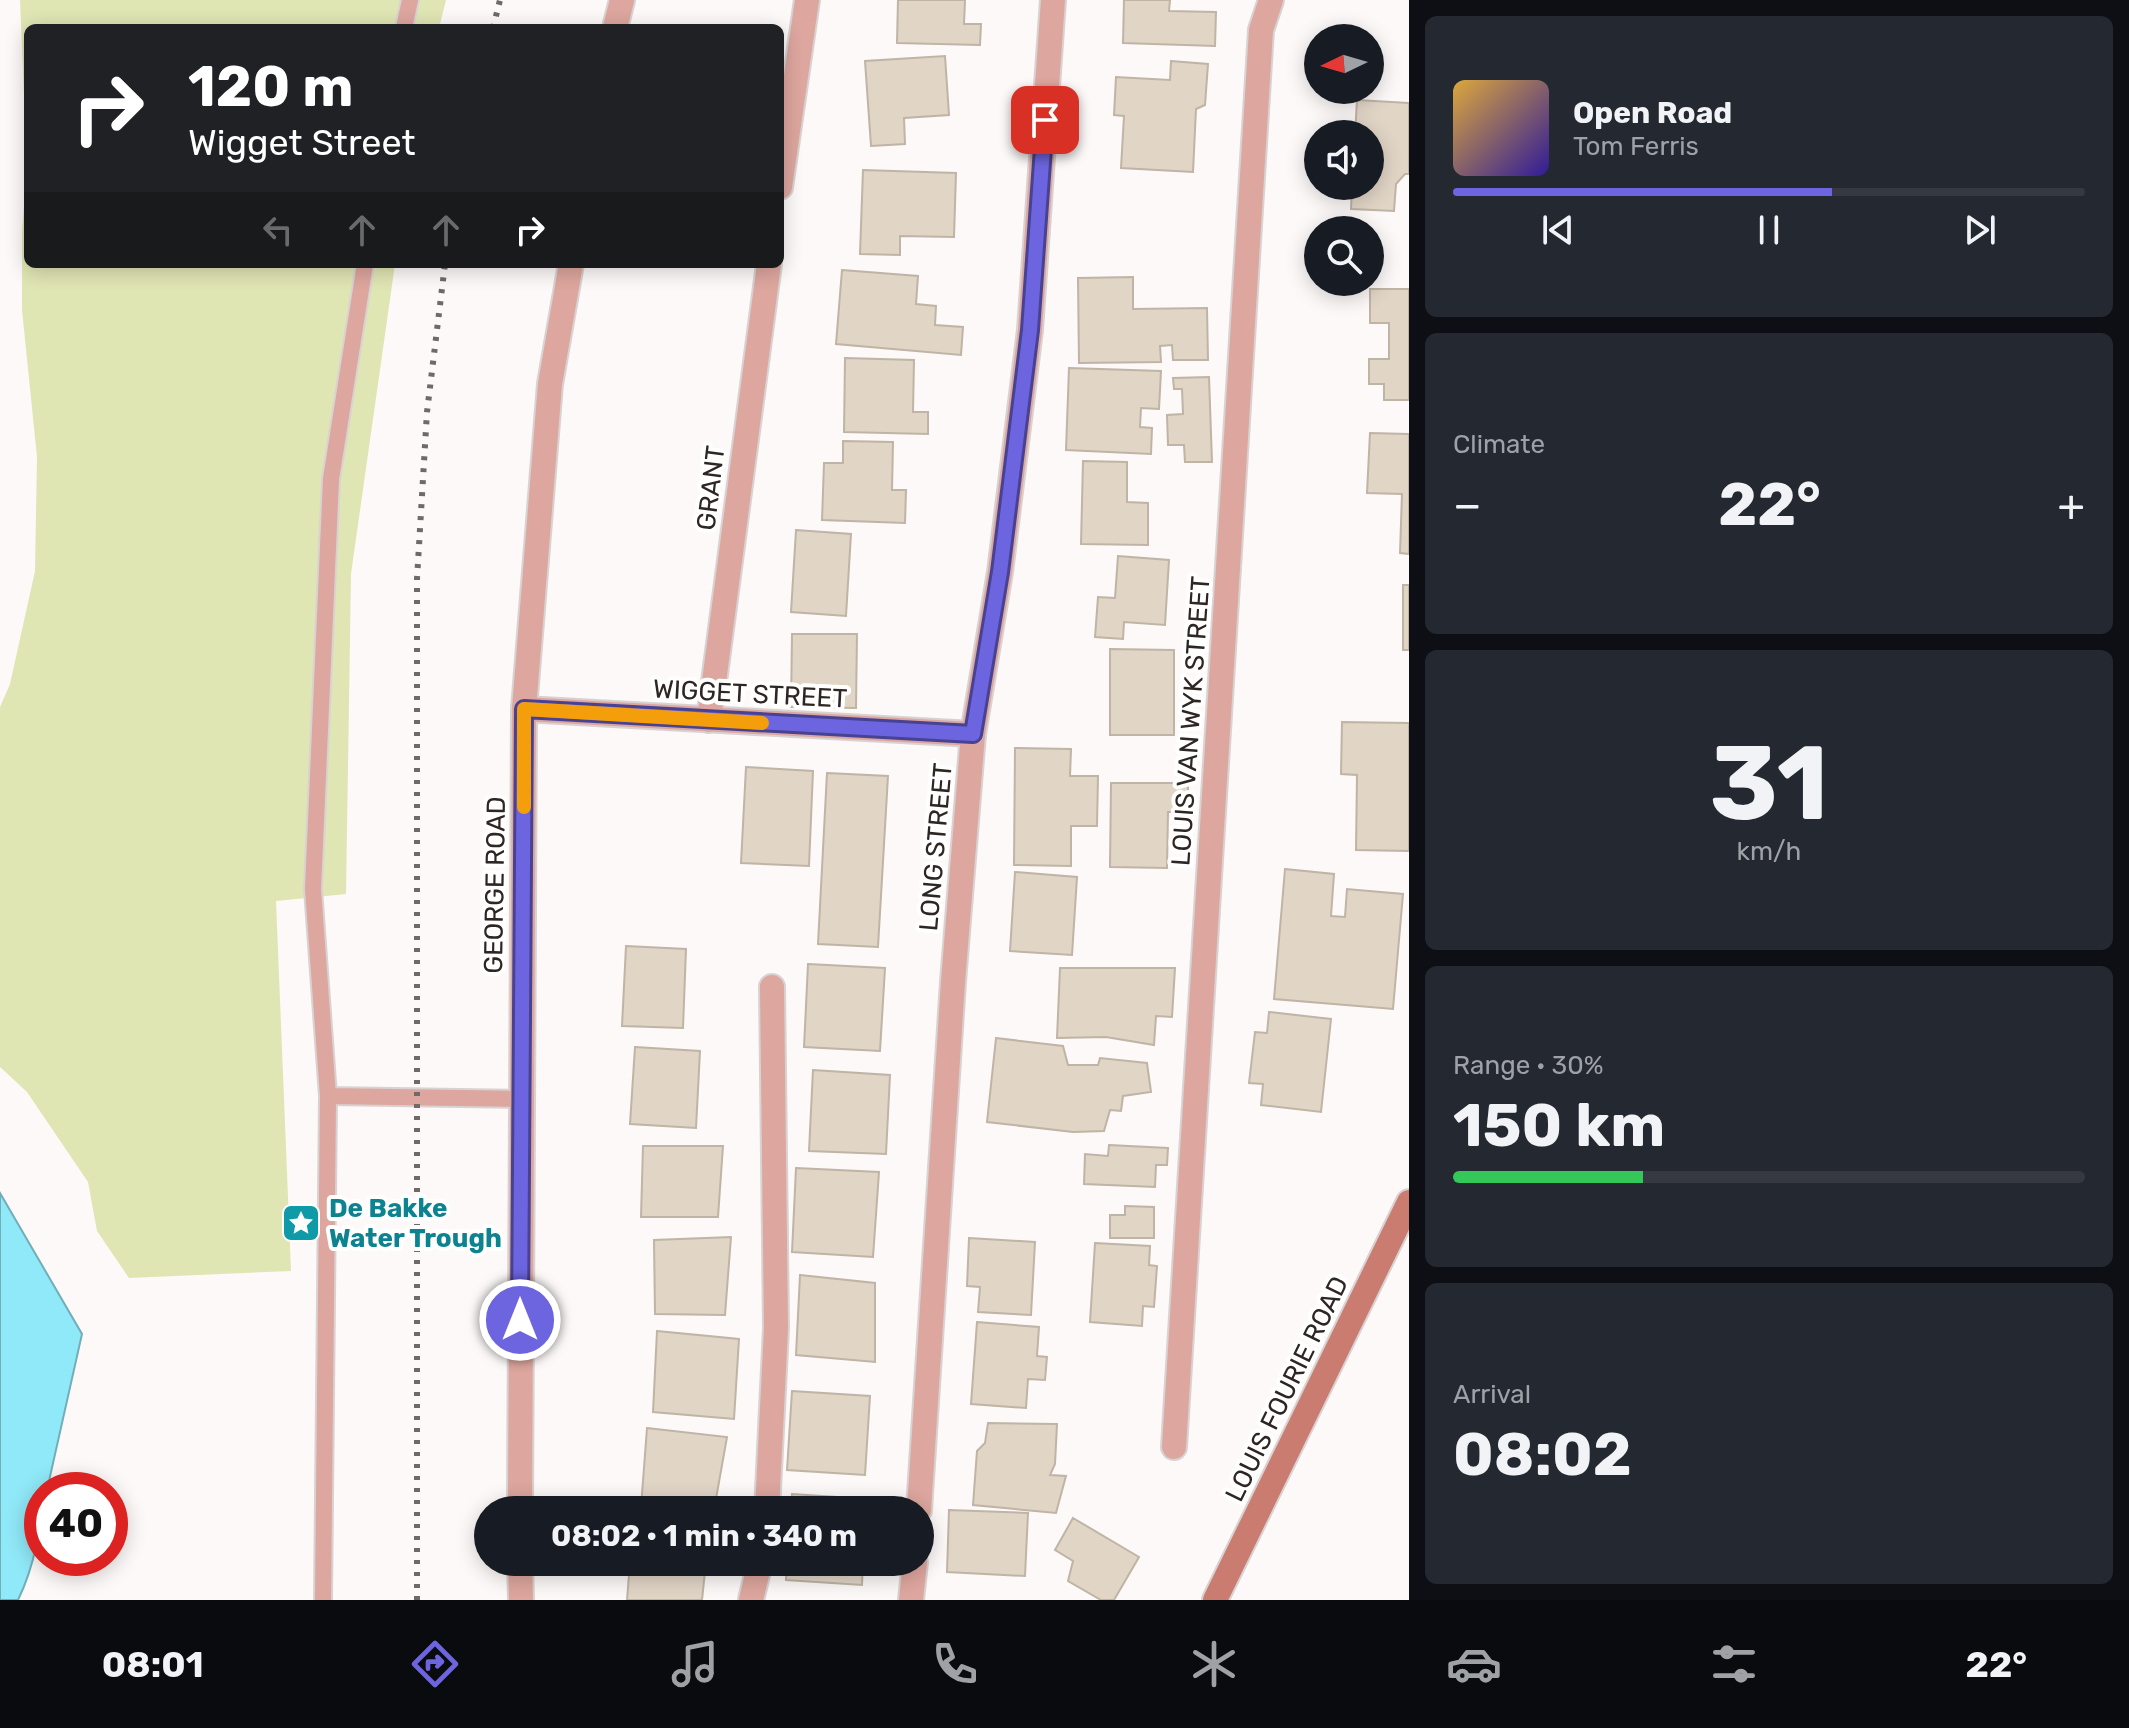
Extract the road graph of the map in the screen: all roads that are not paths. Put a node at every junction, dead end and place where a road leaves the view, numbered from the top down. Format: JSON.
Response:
{"nodes":[{"id":1,"x":410,"y":0,"type":"edge"},
{"id":2,"x":622,"y":0,"type":"edge"},
{"id":3,"x":807,"y":0,"type":"edge"},
{"id":4,"x":1053,"y":0,"type":"edge"},
{"id":5,"x":1271,"y":0,"type":"edge"},
{"id":6,"x":405,"y":24,"type":"edge"},
{"id":7,"x":616,"y":24,"type":"edge"},
{"id":8,"x":784,"y":159,"type":"edge"},
{"id":9,"x":364,"y":268,"type":"edge"},
{"id":10,"x":570,"y":268,"type":"edge"},
{"id":11,"x":768,"y":268,"type":"edge"},
{"id":12,"x":524,"y":709,"type":"junction"},
{"id":13,"x":709,"y":720,"type":"junction"},
{"id":14,"x":973,"y":734,"type":"junction"},
{"id":15,"x":772,"y":987,"type":"dead end"},
{"id":16,"x":328,"y":1096,"type":"junction"},
{"id":17,"x":521,"y":1099,"type":"junction"},
{"id":18,"x":1409,"y":1202,"type":"edge"},
{"id":19,"x":1174,"y":1447,"type":"dead end"},
{"id":20,"x":520,"y":1496,"type":"edge"},
{"id":21,"x":768,"y":1496,"type":"edge"},
{"id":22,"x":920,"y":1496,"type":"edge"},
{"id":23,"x":520,"y":1576,"type":"edge"},
{"id":24,"x":757,"y":1576,"type":"edge"},
{"id":25,"x":914,"y":1576,"type":"edge"},
{"id":26,"x":323,"y":1600,"type":"edge"},
{"id":27,"x":521,"y":1600,"type":"edge"},
{"id":28,"x":751,"y":1600,"type":"edge"},
{"id":29,"x":911,"y":1600,"type":"edge"},
{"id":30,"x":1215,"y":1600,"type":"edge"}],
"edges":[{"from":1,"to":6,"type":"lane"},
{"from":2,"to":7,"type":"street"},
{"from":3,"to":8,"type":"street"},
{"from":4,"to":14,"type":"street","name":"LONG STREET"},
{"from":5,"to":19,"type":"street","name":"LOUIS VAN WYK STREET"},
{"from":9,"to":16,"type":"lane"},
{"from":10,"to":12,"type":"street","name":"GEORGE ROAD"},
{"from":11,"to":13,"type":"street","name":"GRANT"},
{"from":12,"to":13,"type":"street","name":"WIGGET STREET"},
{"from":12,"to":17,"type":"street","name":"GEORGE ROAD"},
{"from":13,"to":14,"type":"street","name":"WIGGET STREET"},
{"from":14,"to":22,"type":"street","name":"LONG STREET"},
{"from":15,"to":21,"type":"street"},
{"from":16,"to":17,"type":"lane"},
{"from":16,"to":26,"type":"lane"},
{"from":17,"to":20,"type":"street","name":"GEORGE ROAD"},
{"from":18,"to":30,"type":"main road","name":"LOUIS FOURIE ROAD"},
{"from":23,"to":27,"type":"street"},
{"from":24,"to":28,"type":"street"},
{"from":25,"to":29,"type":"street"}]}
